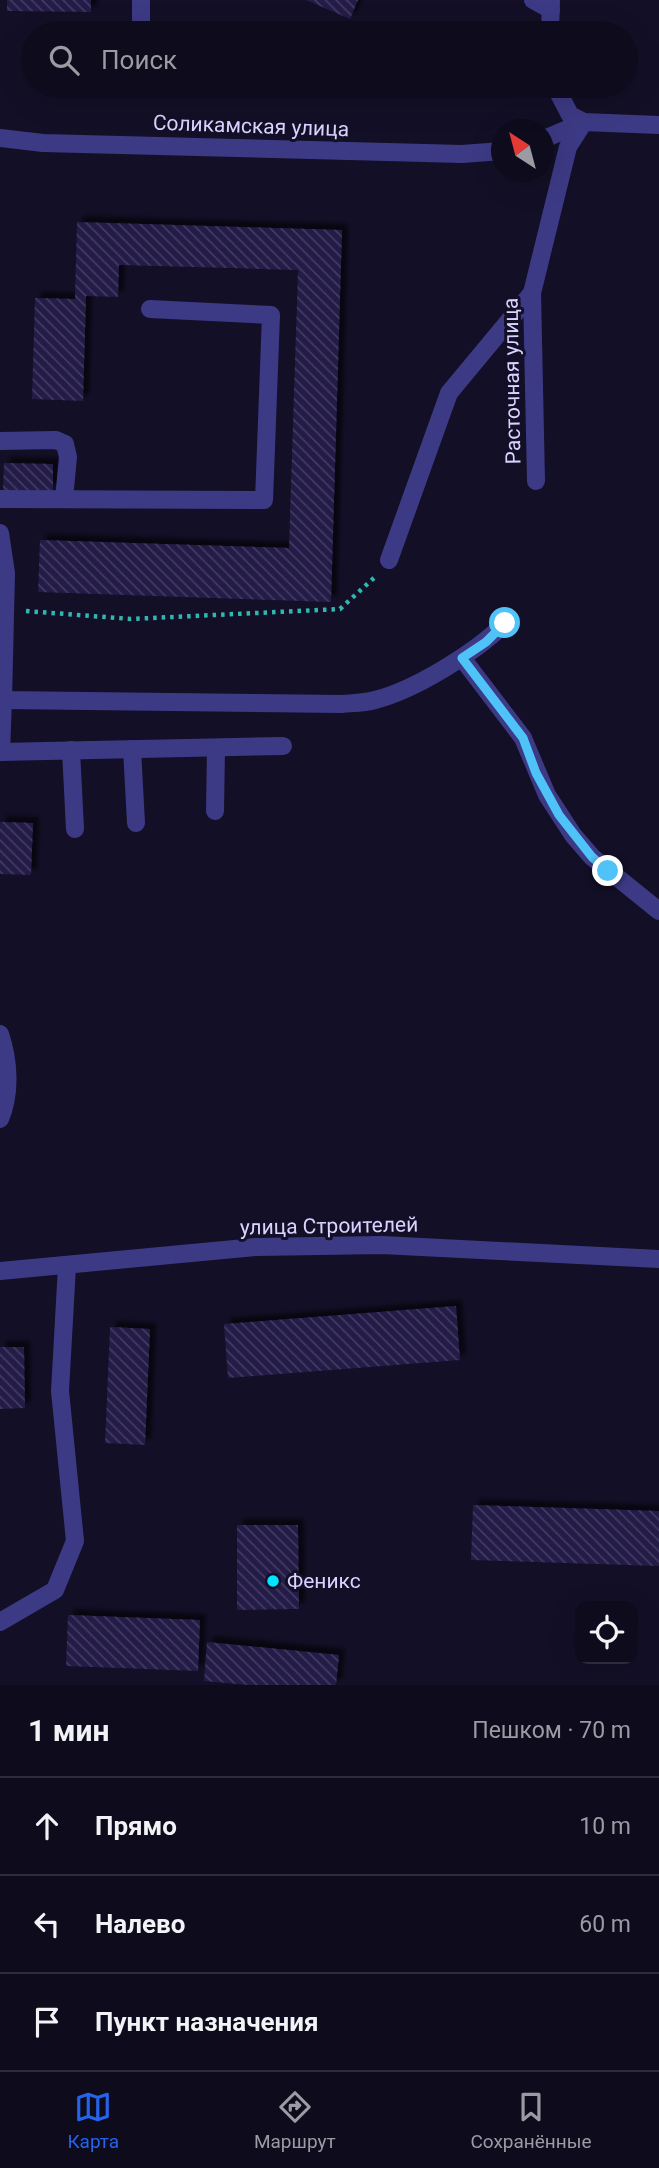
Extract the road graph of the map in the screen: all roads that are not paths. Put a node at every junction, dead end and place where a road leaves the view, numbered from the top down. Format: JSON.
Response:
{"nodes":[{"id":1,"x":141,"y":0,"type":"edge"},
{"id":2,"x":533,"y":0,"type":"edge"},
{"id":3,"x":551,"y":5,"type":"edge"},
{"id":4,"x":141,"y":21,"type":"edge"},
{"id":5,"x":560,"y":98,"type":"edge"},
{"id":6,"x":584,"y":122,"type":"junction"},
{"id":7,"x":659,"y":125,"type":"edge"},
{"id":8,"x":554,"y":135,"type":"edge"},
{"id":9,"x":0,"y":138,"type":"edge"},
{"id":10,"x":491,"y":152,"type":"edge"},
{"id":11,"x":532,"y":293,"type":"junction"},
{"id":12,"x":150,"y":309,"type":"dead end"},
{"id":13,"x":0,"y":441,"type":"edge"},
{"id":14,"x":536,"y":481,"type":"dead end"},
{"id":15,"x":0,"y":499,"type":"edge"},
{"id":16,"x":64,"y":499,"type":"junction"},
{"id":17,"x":0,"y":533,"type":"edge"},
{"id":18,"x":389,"y":560,"type":"road end"},
{"id":19,"x":505,"y":623,"type":"dead end"},
{"id":20,"x":462,"y":658,"type":"junction"},
{"id":21,"x":3,"y":700,"type":"junction"},
{"id":22,"x":283,"y":746,"type":"dead end"},
{"id":23,"x":216,"y":748,"type":"junction"},
{"id":24,"x":132,"y":749,"type":"junction"},
{"id":25,"x":71,"y":750,"type":"junction"},
{"id":26,"x":1,"y":752,"type":"edge"},
{"id":27,"x":215,"y":811,"type":"dead end"},
{"id":28,"x":136,"y":823,"type":"dead end"},
{"id":29,"x":75,"y":829,"type":"dead end"},
{"id":30,"x":659,"y":911,"type":"edge"},
{"id":31,"x":0,"y":1034,"type":"edge"},
{"id":32,"x":0,"y":1119,"type":"edge"},
{"id":33,"x":659,"y":1259,"type":"edge"},
{"id":34,"x":67,"y":1266,"type":"junction"},
{"id":35,"x":0,"y":1272,"type":"edge"},
{"id":36,"x":0,"y":1622,"type":"edge"}],
"edges":[{"from":1,"to":4,"type":"street"},
{"from":2,"to":3,"type":"street"},
{"from":5,"to":6,"type":"street"},
{"from":6,"to":7,"type":"street"},
{"from":6,"to":8,"type":"street"},
{"from":6,"to":11,"type":"street","name":"Расточная улица"},
{"from":9,"to":10,"type":"street","name":"Соликамская улица"},
{"from":11,"to":14,"type":"street","name":"Расточная улица"},
{"from":11,"to":18,"type":"street"},
{"from":12,"to":16,"type":"street"},
{"from":13,"to":16,"type":"street"},
{"from":15,"to":16,"type":"street"},
{"from":17,"to":21,"type":"street"},
{"from":19,"to":20,"type":"street"},
{"from":20,"to":21,"type":"street"},
{"from":20,"to":30,"type":"street"},
{"from":21,"to":26,"type":"street"},
{"from":22,"to":23,"type":"street"},
{"from":23,"to":24,"type":"street"},
{"from":23,"to":27,"type":"street"},
{"from":24,"to":25,"type":"street"},
{"from":24,"to":28,"type":"street"},
{"from":25,"to":26,"type":"street"},
{"from":25,"to":29,"type":"street"},
{"from":31,"to":32,"type":"street"},
{"from":33,"to":34,"type":"street","name":"улица Строителей"},
{"from":34,"to":35,"type":"street","name":"улица Строителей"},
{"from":34,"to":36,"type":"street"}]}
